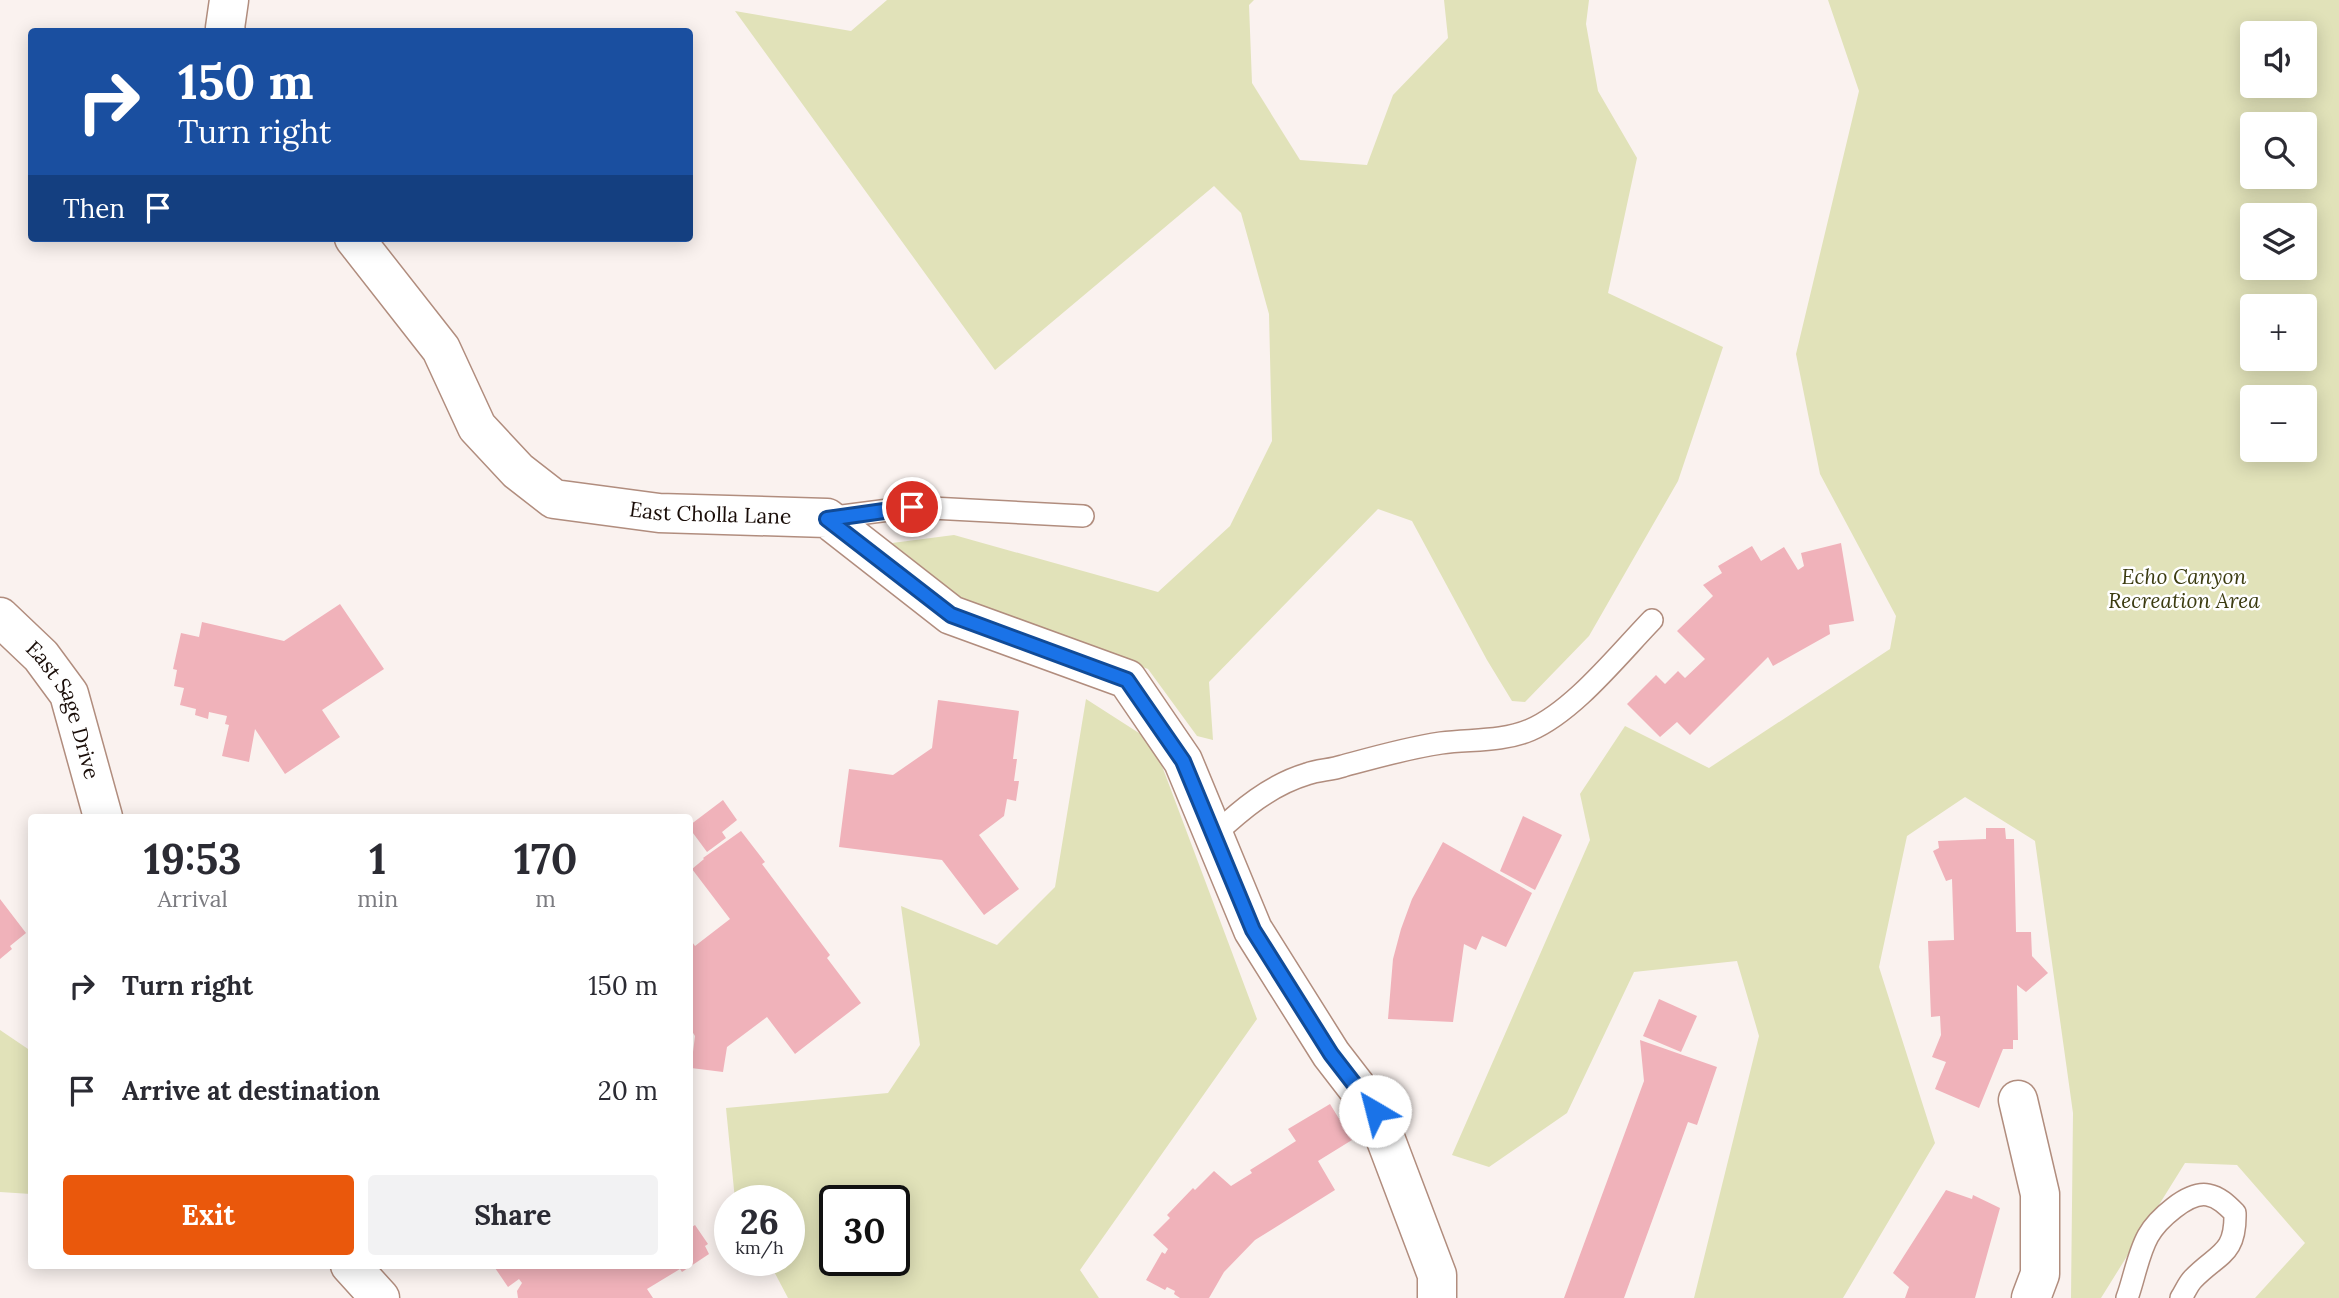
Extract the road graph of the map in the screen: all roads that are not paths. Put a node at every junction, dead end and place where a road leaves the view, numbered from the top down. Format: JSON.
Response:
{"nodes":[{"id":1,"x":229,"y":0,"type":"edge"},
{"id":2,"x":225,"y":28,"type":"edge"},
{"id":3,"x":357,"y":242,"type":"edge"},
{"id":4,"x":1083,"y":516,"type":"dead end"},
{"id":5,"x":827,"y":519,"type":"junction"},
{"id":6,"x":0,"y":617,"type":"edge"},
{"id":7,"x":1652,"y":620,"type":"dead end"},
{"id":8,"x":102,"y":814,"type":"edge"},
{"id":9,"x":1214,"y":835,"type":"junction"},
{"id":10,"x":2018,"y":1100,"type":"dead end"},
{"id":11,"x":354,"y":1269,"type":"edge"},
{"id":12,"x":380,"y":1298,"type":"edge"},
{"id":13,"x":1437,"y":1298,"type":"edge"},
{"id":14,"x":2031,"y":1298,"type":"edge"},
{"id":15,"x":2127,"y":1298,"type":"edge"},
{"id":16,"x":2181,"y":1298,"type":"edge"}],
"edges":[{"from":1,"to":2,"type":"street"},
{"from":3,"to":5,"type":"street","name":"East Cholla Lane"},
{"from":4,"to":5,"type":"lane"},
{"from":5,"to":9,"type":"street"},
{"from":6,"to":8,"type":"street","name":"East Sage Drive"},
{"from":7,"to":9,"type":"lane"},
{"from":9,"to":13,"type":"street"},
{"from":10,"to":14,"type":"street"},
{"from":11,"to":12,"type":"street"},
{"from":15,"to":16,"type":"lane"}]}
